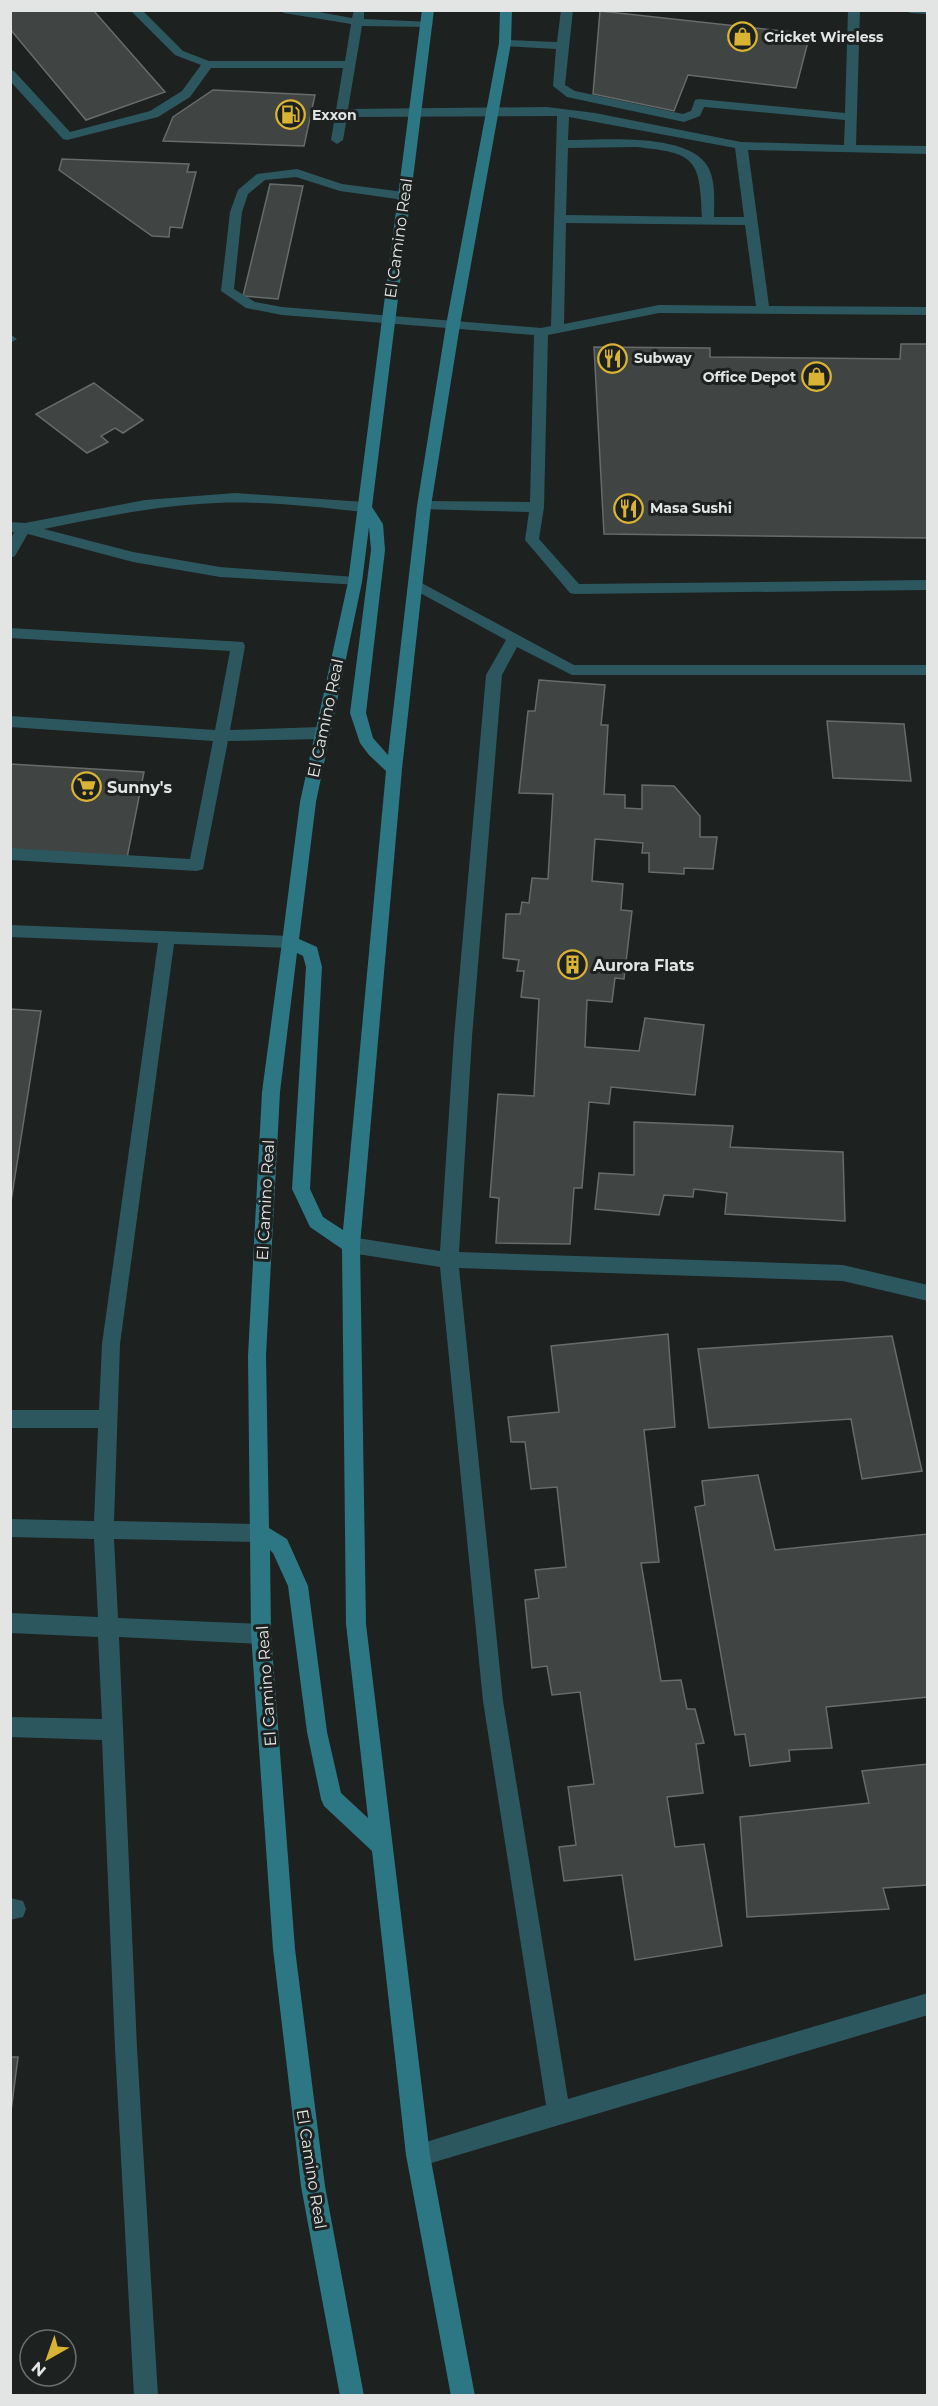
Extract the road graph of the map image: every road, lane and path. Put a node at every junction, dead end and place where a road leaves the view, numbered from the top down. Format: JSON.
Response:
{"nodes":[{"id":1,"x":135,"y":10,"type":"edge"},
{"id":2,"x":284,"y":10,"type":"edge"},
{"id":3,"x":428,"y":10,"type":"edge"},
{"id":4,"x":506,"y":10,"type":"edge"},
{"id":5,"x":567,"y":10,"type":"edge"},
{"id":6,"x":854,"y":10,"type":"edge"},
{"id":7,"x":910,"y":10,"type":"edge"},
{"id":8,"x":927,"y":11,"type":"edge"},
{"id":9,"x":358,"y":16,"type":"edge"},
{"id":10,"x":428,"y":24,"type":"junction"},
{"id":11,"x":505,"y":43,"type":"junction"},
{"id":12,"x":562,"y":46,"type":"junction"},
{"id":13,"x":208,"y":64,"type":"junction"},
{"id":14,"x":351,"y":65,"type":"junction"},
{"id":15,"x":10,"y":73,"type":"edge"},
{"id":16,"x":645,"y":109,"type":"junction"},
{"id":17,"x":416,"y":111,"type":"junction"},
{"id":18,"x":491,"y":111,"type":"junction"},
{"id":19,"x":343,"y":112,"type":"junction"},
{"id":20,"x":563,"y":113,"type":"junction"},
{"id":21,"x":852,"y":117,"type":"junction"},
{"id":22,"x":636,"y":125,"type":"junction"},
{"id":23,"x":337,"y":140,"type":"dead end"},
{"id":24,"x":562,"y":144,"type":"junction"},
{"id":25,"x":741,"y":146,"type":"junction"},
{"id":26,"x":850,"y":149,"type":"junction"},
{"id":27,"x":927,"y":150,"type":"edge"},
{"id":28,"x":404,"y":196,"type":"junction"},
{"id":29,"x":560,"y":219,"type":"junction"},
{"id":30,"x":708,"y":220,"type":"junction"},
{"id":31,"x":751,"y":221,"type":"junction"},
{"id":32,"x":763,"y":310,"type":"junction"},
{"id":33,"x":927,"y":311,"type":"edge"},
{"id":34,"x":387,"y":320,"type":"junction"},
{"id":35,"x":453,"y":325,"type":"junction"},
{"id":36,"x":557,"y":329,"type":"junction"},
{"id":37,"x":541,"y":332,"type":"junction"},
{"id":38,"x":424,"y":506,"type":"junction"},
{"id":39,"x":364,"y":507,"type":"junction"},
{"id":40,"x":537,"y":507,"type":"junction"},
{"id":41,"x":17,"y":527,"type":"edge"},
{"id":42,"x":10,"y":553,"type":"edge"},
{"id":43,"x":355,"y":582,"type":"junction"},
{"id":44,"x":416,"y":585,"type":"junction"},
{"id":45,"x":927,"y":585,"type":"edge"},
{"id":46,"x":10,"y":633,"type":"edge"},
{"id":47,"x":514,"y":639,"type":"junction"},
{"id":48,"x":927,"y":670,"type":"edge"},
{"id":49,"x":10,"y":721,"type":"edge"},
{"id":50,"x":321,"y":733,"type":"junction"},
{"id":51,"x":222,"y":736,"type":"junction"},
{"id":52,"x":394,"y":770,"type":"junction"},
{"id":53,"x":10,"y":854,"type":"edge"},
{"id":54,"x":10,"y":931,"type":"edge"},
{"id":55,"x":167,"y":937,"type":"junction"},
{"id":56,"x":290,"y":942,"type":"junction"},
{"id":57,"x":351,"y":1245,"type":"junction"},
{"id":58,"x":449,"y":1260,"type":"junction"},
{"id":59,"x":927,"y":1293,"type":"edge"},
{"id":60,"x":10,"y":1419,"type":"edge"},
{"id":61,"x":109,"y":1419,"type":"junction"},
{"id":62,"x":10,"y":1528,"type":"edge"},
{"id":63,"x":104,"y":1530,"type":"junction"},
{"id":64,"x":260,"y":1533,"type":"junction"},
{"id":65,"x":10,"y":1623,"type":"edge"},
{"id":66,"x":107,"y":1627,"type":"junction"},
{"id":67,"x":261,"y":1634,"type":"junction"},
{"id":68,"x":10,"y":1727,"type":"edge"},
{"id":69,"x":112,"y":1730,"type":"junction"},
{"id":70,"x":382,"y":1846,"type":"junction"},
{"id":71,"x":927,"y":2004,"type":"edge"},
{"id":72,"x":559,"y":2113,"type":"junction"},
{"id":73,"x":418,"y":2156,"type":"junction"},
{"id":74,"x":146,"y":2396,"type":"edge"},
{"id":75,"x":352,"y":2396,"type":"edge"},
{"id":76,"x":463,"y":2396,"type":"edge"}],
"edges":[{"from":1,"to":13,"type":"street"},
{"from":2,"to":9,"type":"street"},
{"from":3,"to":10,"type":"main road","name":"El Camino Real"},
{"from":4,"to":11,"type":"main road"},
{"from":5,"to":12,"type":"street"},
{"from":6,"to":21,"type":"street"},
{"from":7,"to":8,"type":"street"},
{"from":9,"to":10,"type":"street"},
{"from":9,"to":14,"type":"street"},
{"from":10,"to":17,"type":"main road","name":"El Camino Real"},
{"from":11,"to":12,"type":"street"},
{"from":11,"to":18,"type":"main road"},
{"from":12,"to":16,"type":"street"},
{"from":13,"to":14,"type":"street"},
{"from":13,"to":15,"type":"street"},
{"from":14,"to":19,"type":"street"},
{"from":16,"to":21,"type":"street"},
{"from":16,"to":22,"type":"street"},
{"from":17,"to":18,"type":"street"},
{"from":17,"to":19,"type":"street"},
{"from":17,"to":28,"type":"main road","name":"El Camino Real"},
{"from":18,"to":20,"type":"street"},
{"from":18,"to":35,"type":"main road"},
{"from":19,"to":23,"type":"street"},
{"from":20,"to":22,"type":"street"},
{"from":20,"to":24,"type":"street"},
{"from":21,"to":26,"type":"street"},
{"from":22,"to":25,"type":"street"},
{"from":24,"to":29,"type":"street"},
{"from":24,"to":30,"type":"street"},
{"from":25,"to":26,"type":"street"},
{"from":25,"to":31,"type":"street"},
{"from":26,"to":27,"type":"street"},
{"from":28,"to":34,"type":"main road","name":"El Camino Real"},
{"from":28,"to":34,"type":"street"},
{"from":29,"to":30,"type":"street"},
{"from":29,"to":36,"type":"street"},
{"from":30,"to":31,"type":"street"},
{"from":31,"to":32,"type":"street"},
{"from":32,"to":33,"type":"street"},
{"from":32,"to":36,"type":"street"},
{"from":34,"to":35,"type":"street"},
{"from":34,"to":39,"type":"main road","name":"El Camino Real"},
{"from":35,"to":37,"type":"street"},
{"from":35,"to":38,"type":"main road"},
{"from":36,"to":37,"type":"street"},
{"from":37,"to":40,"type":"street"},
{"from":38,"to":40,"type":"street"},
{"from":38,"to":44,"type":"main road"},
{"from":39,"to":41,"type":"street"},
{"from":39,"to":43,"type":"main road","name":"El Camino Real"},
{"from":39,"to":52,"type":"main road"},
{"from":40,"to":45,"type":"street"},
{"from":41,"to":42,"type":"street"},
{"from":41,"to":43,"type":"street"},
{"from":43,"to":50,"type":"main road","name":"El Camino Real"},
{"from":44,"to":47,"type":"street"},
{"from":44,"to":52,"type":"main road"},
{"from":46,"to":51,"type":"street"},
{"from":47,"to":48,"type":"street"},
{"from":47,"to":58,"type":"street"},
{"from":49,"to":51,"type":"street"},
{"from":50,"to":51,"type":"street"},
{"from":50,"to":56,"type":"main road","name":"El Camino Real"},
{"from":51,"to":53,"type":"street"},
{"from":52,"to":57,"type":"main road"},
{"from":54,"to":55,"type":"street"},
{"from":55,"to":56,"type":"street"},
{"from":55,"to":61,"type":"street"},
{"from":56,"to":57,"type":"main road"},
{"from":56,"to":64,"type":"main road","name":"El Camino Real"},
{"from":57,"to":58,"type":"street"},
{"from":57,"to":70,"type":"main road"},
{"from":58,"to":59,"type":"street"},
{"from":58,"to":72,"type":"street"},
{"from":60,"to":61,"type":"street"},
{"from":61,"to":63,"type":"street"},
{"from":62,"to":63,"type":"street"},
{"from":63,"to":64,"type":"street"},
{"from":63,"to":66,"type":"street"},
{"from":64,"to":67,"type":"main road","name":"El Camino Real"},
{"from":64,"to":70,"type":"main road"},
{"from":65,"to":66,"type":"street"},
{"from":66,"to":67,"type":"street"},
{"from":66,"to":69,"type":"street"},
{"from":67,"to":75,"type":"main road","name":"El Camino Real"},
{"from":68,"to":69,"type":"street"},
{"from":69,"to":74,"type":"street"},
{"from":70,"to":73,"type":"main road"},
{"from":71,"to":72,"type":"street"},
{"from":72,"to":73,"type":"street"},
{"from":73,"to":76,"type":"main road"}]}
